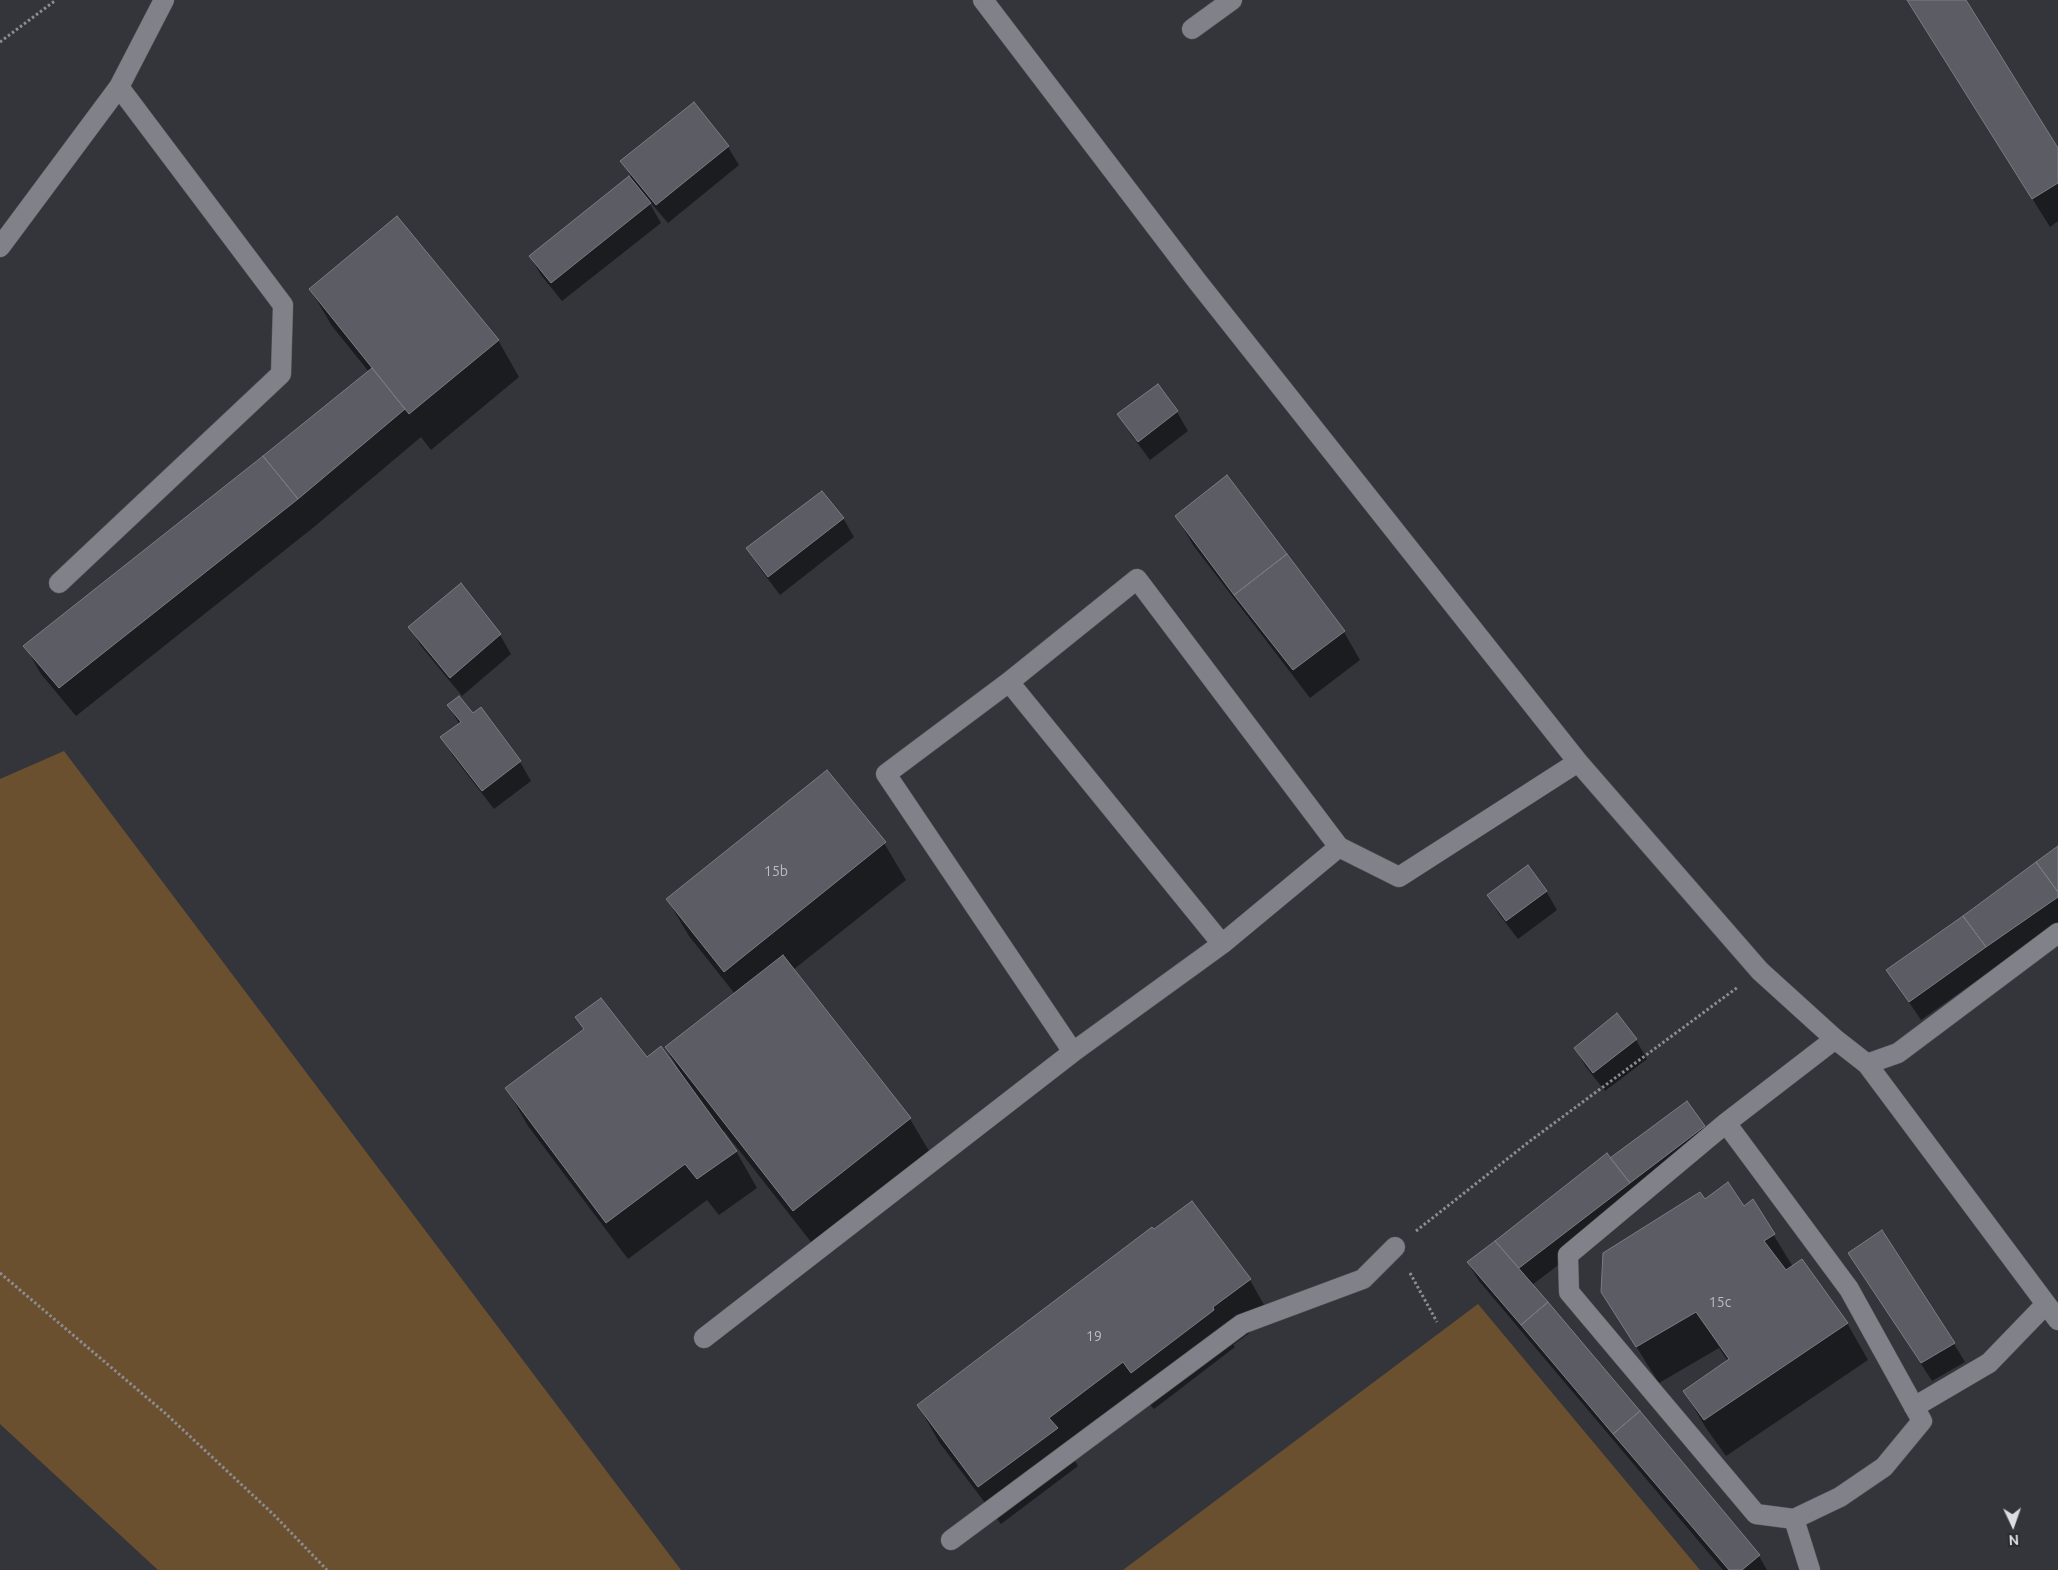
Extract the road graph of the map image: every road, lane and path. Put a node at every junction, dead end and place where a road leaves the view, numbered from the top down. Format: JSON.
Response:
{"nodes":[{"id":1,"x":56,"y":0,"type":"edge"},
{"id":2,"x":164,"y":0,"type":"edge"},
{"id":3,"x":983,"y":0,"type":"edge"},
{"id":4,"x":1232,"y":0,"type":"edge"},
{"id":5,"x":1192,"y":29,"type":"dead end"},
{"id":6,"x":0,"y":42,"type":"edge"},
{"id":7,"x":119,"y":87,"type":"junction"},
{"id":8,"x":0,"y":248,"type":"edge"},
{"id":9,"x":59,"y":582,"type":"dead end"},
{"id":10,"x":1009,"y":682,"type":"junction"},
{"id":11,"x":1578,"y":762,"type":"junction"},
{"id":12,"x":1339,"y":847,"type":"junction"},
{"id":13,"x":2058,"y":933,"type":"edge"},
{"id":14,"x":1222,"y":944,"type":"junction"},
{"id":15,"x":1760,"y":970,"type":"junction"},
{"id":16,"x":1836,"y":1039,"type":"junction"},
{"id":17,"x":1072,"y":1052,"type":"junction"},
{"id":18,"x":1867,"y":1064,"type":"junction"},
{"id":19,"x":1726,"y":1124,"type":"junction"},
{"id":20,"x":1395,"y":1246,"type":"junction"},
{"id":21,"x":0,"y":1273,"type":"edge"},
{"id":22,"x":2052,"y":1312,"type":"edge"},
{"id":23,"x":1437,"y":1322,"type":"dead end"},
{"id":24,"x":704,"y":1338,"type":"dead end"},
{"id":25,"x":1914,"y":1407,"type":"junction"},
{"id":26,"x":1794,"y":1519,"type":"junction"},
{"id":27,"x":951,"y":1540,"type":"dead end"},
{"id":28,"x":327,"y":1570,"type":"edge"},
{"id":29,"x":1810,"y":1570,"type":"edge"}],
"edges":[{"from":1,"to":6,"type":"path"},
{"from":2,"to":7,"type":"lane"},
{"from":3,"to":11,"type":"lane"},
{"from":4,"to":5,"type":"lane"},
{"from":7,"to":8,"type":"lane"},
{"from":7,"to":9,"type":"lane"},
{"from":10,"to":12,"type":"lane"},
{"from":10,"to":14,"type":"lane"},
{"from":10,"to":17,"type":"lane"},
{"from":11,"to":12,"type":"lane"},
{"from":11,"to":15,"type":"lane"},
{"from":12,"to":14,"type":"lane"},
{"from":13,"to":18,"type":"lane"},
{"from":14,"to":17,"type":"lane"},
{"from":15,"to":16,"type":"lane"},
{"from":15,"to":20,"type":"path"},
{"from":16,"to":18,"type":"lane"},
{"from":16,"to":19,"type":"lane"},
{"from":17,"to":24,"type":"lane"},
{"from":18,"to":22,"type":"lane"},
{"from":19,"to":25,"type":"lane"},
{"from":19,"to":26,"type":"lane"},
{"from":20,"to":23,"type":"path"},
{"from":20,"to":27,"type":"lane"},
{"from":21,"to":28,"type":"path"},
{"from":22,"to":25,"type":"lane"},
{"from":25,"to":26,"type":"lane"},
{"from":26,"to":29,"type":"lane"}]}
